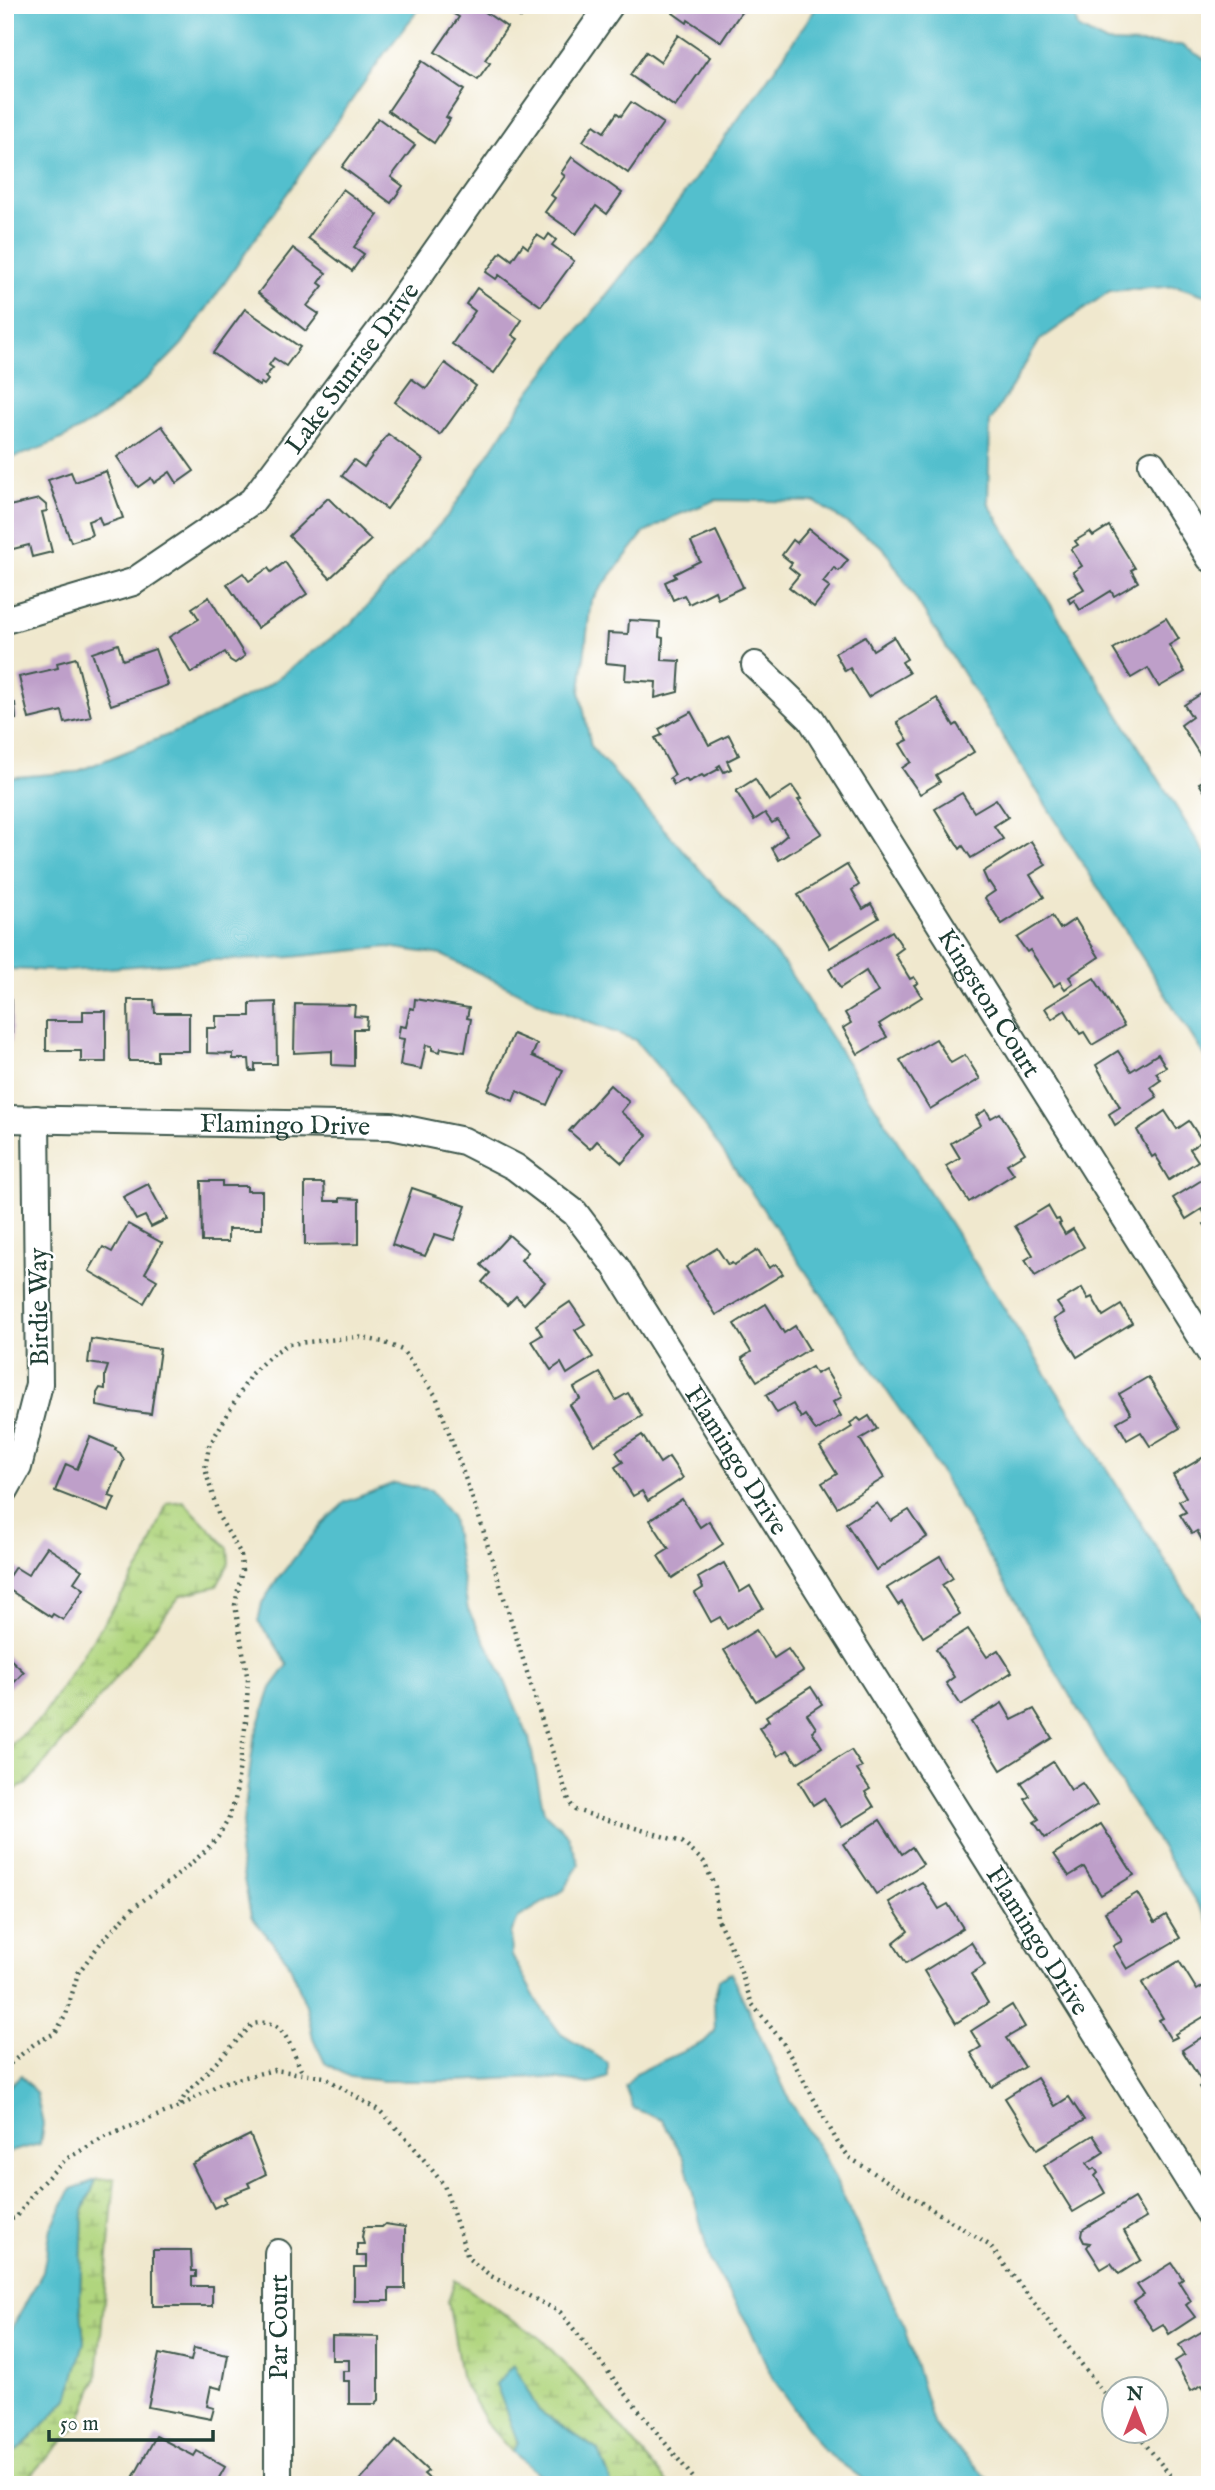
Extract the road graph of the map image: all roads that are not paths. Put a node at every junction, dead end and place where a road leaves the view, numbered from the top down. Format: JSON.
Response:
{"nodes":[{"id":1,"x":610,"y":5,"type":"edge"},
{"id":2,"x":1152,"y":464,"type":"dead end"},
{"id":3,"x":1210,"y":558,"type":"edge"},
{"id":4,"x":5,"y":620,"type":"edge"},
{"id":5,"x":755,"y":665,"type":"dead end"},
{"id":6,"x":5,"y":1119,"type":"edge"},
{"id":7,"x":36,"y":1119,"type":"junction"},
{"id":8,"x":1210,"y":1352,"type":"edge"},
{"id":9,"x":5,"y":1490,"type":"edge"},
{"id":10,"x":1210,"y":2214,"type":"edge"},
{"id":11,"x":278,"y":2253,"type":"dead end"},
{"id":12,"x":278,"y":2485,"type":"edge"}],
"edges":[{"from":1,"to":4,"type":"street","name":"Lake Sunrise Drive"},
{"from":2,"to":3,"type":"street"},
{"from":5,"to":8,"type":"street","name":"Kingston Court"},
{"from":6,"to":7,"type":"street","name":"Flamingo Drive"},
{"from":7,"to":9,"type":"street","name":"Birdie Way"},
{"from":7,"to":10,"type":"street","name":"Flamingo Drive"},
{"from":11,"to":12,"type":"street","name":"Par Court"}]}
